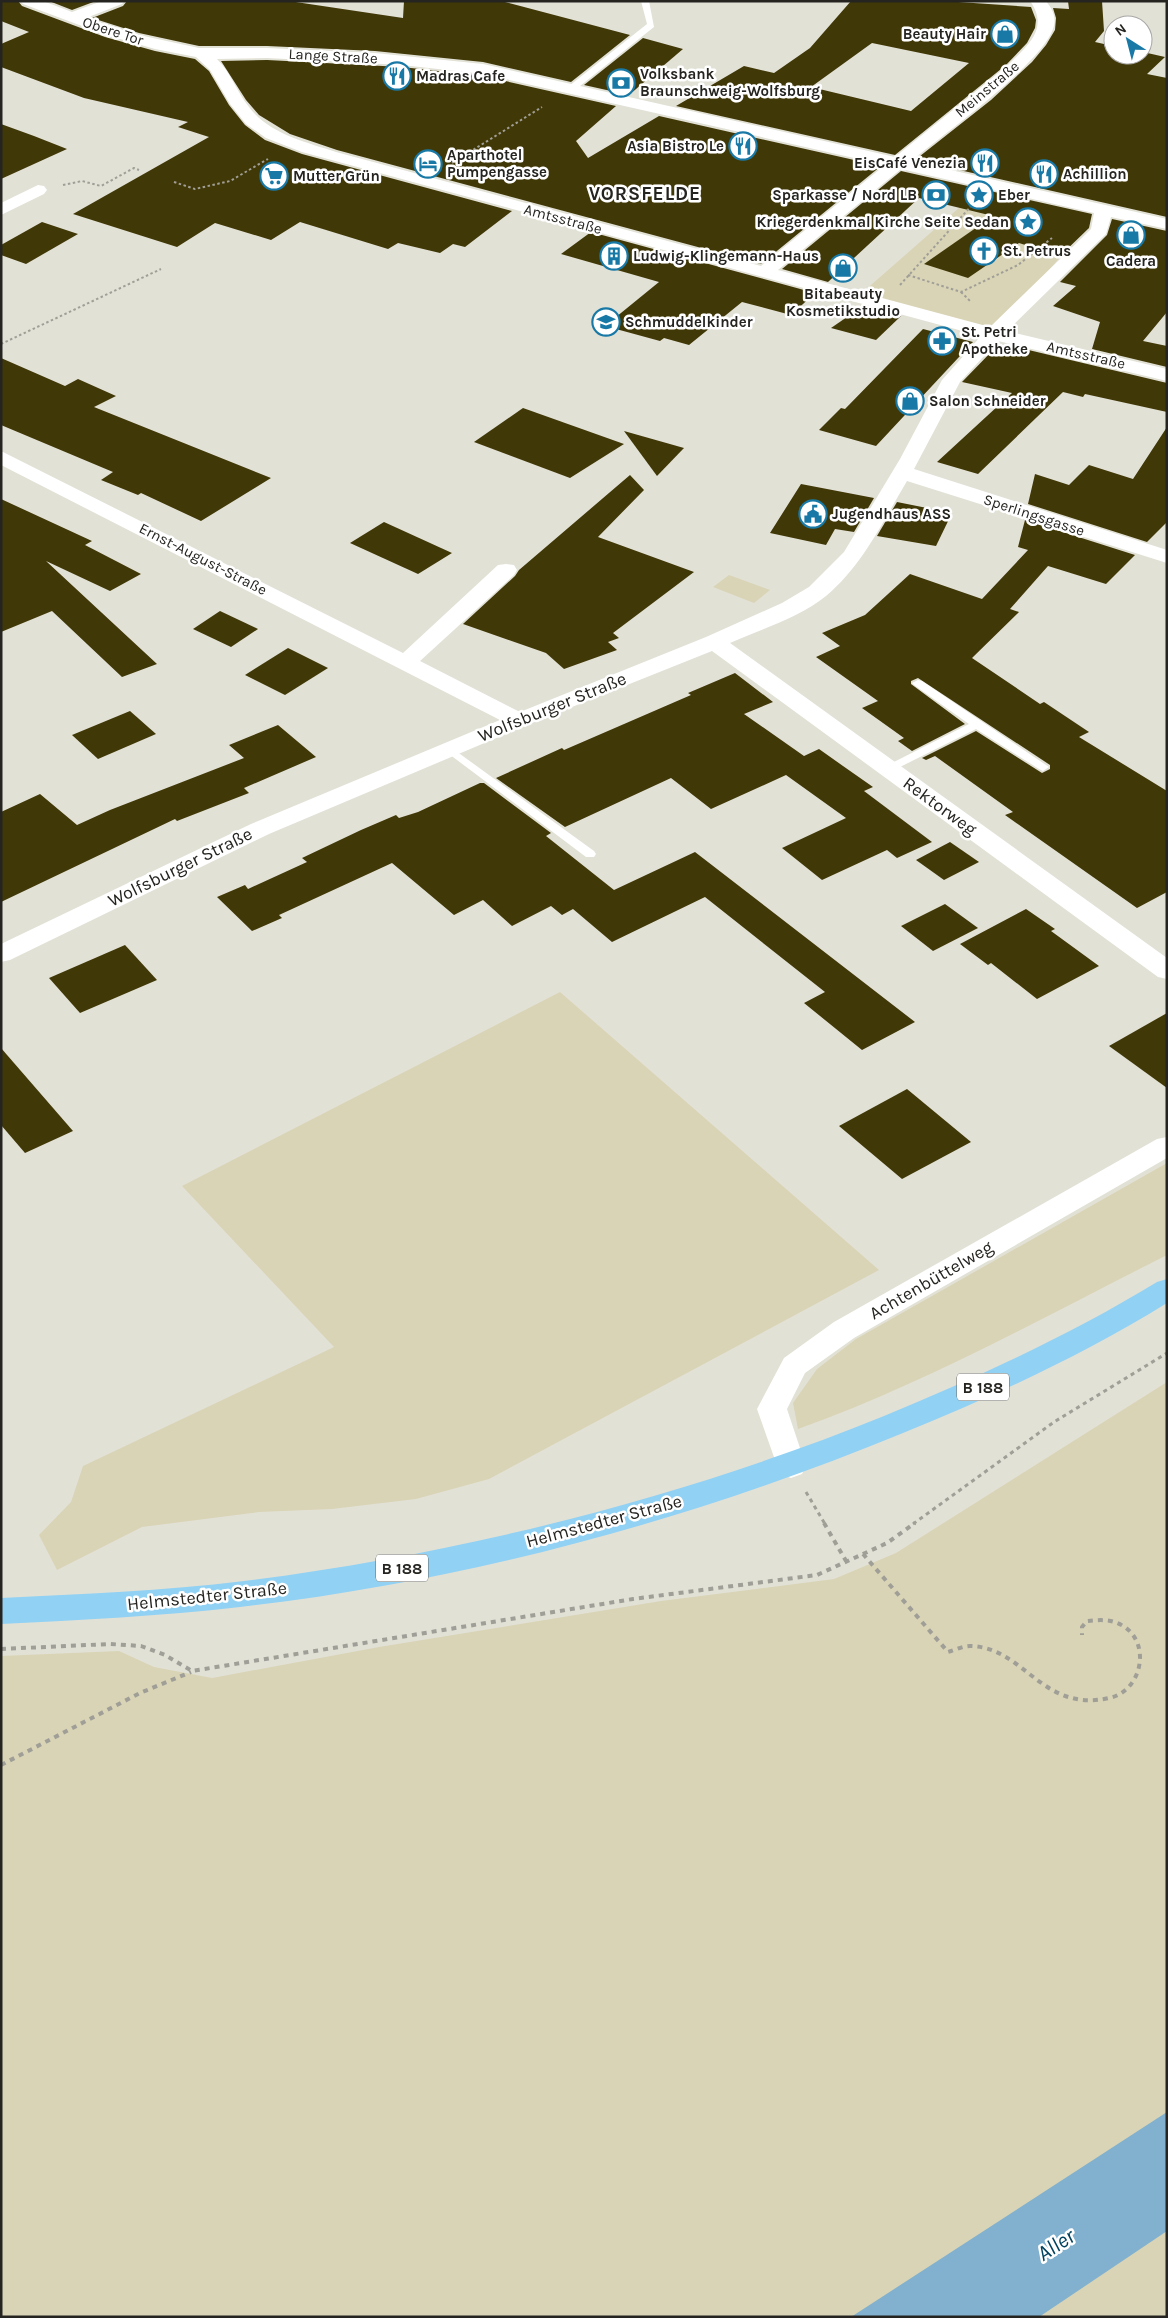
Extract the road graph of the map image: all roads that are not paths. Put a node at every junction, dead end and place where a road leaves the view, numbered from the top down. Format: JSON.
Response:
{"nodes":[{"id":1,"x":28,"y":1,"type":"edge"},
{"id":2,"x":116,"y":1,"type":"edge"},
{"id":3,"x":645,"y":1,"type":"edge"},
{"id":4,"x":1038,"y":1,"type":"edge"},
{"id":5,"x":71,"y":18,"type":"junction"},
{"id":6,"x":201,"y":53,"type":"junction"},
{"id":7,"x":570,"y":88,"type":"junction"},
{"id":8,"x":899,"y":162,"type":"junction"},
{"id":9,"x":38,"y":190,"type":"road end"},
{"id":10,"x":1,"y":210,"type":"edge"},
{"id":11,"x":1103,"y":211,"type":"junction"},
{"id":12,"x":1167,"y":224,"type":"edge"},
{"id":13,"x":763,"y":273,"type":"junction"},
{"id":14,"x":994,"y":334,"type":"junction"},
{"id":15,"x":1167,"y":375,"type":"edge"},
{"id":16,"x":1,"y":457,"type":"edge"},
{"id":17,"x":901,"y":472,"type":"junction"},
{"id":18,"x":1167,"y":558,"type":"edge"},
{"id":19,"x":506,"y":570,"type":"dead end"},
{"id":20,"x":714,"y":642,"type":"junction"},
{"id":21,"x":406,"y":662,"type":"junction"},
{"id":22,"x":918,"y":683,"type":"dead end"},
{"id":23,"x":519,"y":720,"type":"junction"},
{"id":24,"x":977,"y":724,"type":"junction"},
{"id":25,"x":449,"y":749,"type":"junction"},
{"id":26,"x":1043,"y":767,"type":"dead end"},
{"id":27,"x":888,"y":769,"type":"junction"},
{"id":28,"x":590,"y":854,"type":"dead end"},
{"id":29,"x":1,"y":954,"type":"edge"},
{"id":30,"x":1167,"y":970,"type":"edge"},
{"id":31,"x":1167,"y":1146,"type":"edge"},
{"id":32,"x":1167,"y":1289,"type":"edge"},
{"id":33,"x":791,"y":1466,"type":"junction"},
{"id":34,"x":1,"y":1611,"type":"edge"}],
"edges":[{"from":1,"to":5,"type":"street","name":"Obere Tor"},
{"from":2,"to":5,"type":"street"},
{"from":3,"to":7,"type":"lane"},
{"from":4,"to":8,"type":"street","name":"Meinstraße"},
{"from":5,"to":6,"type":"street","name":"Obere Tor"},
{"from":6,"to":7,"type":"street","name":"Lange Straße"},
{"from":6,"to":13,"type":"street","name":"Amtsstraße"},
{"from":7,"to":8,"type":"street","name":"Lange Straße"},
{"from":8,"to":11,"type":"street","name":"Lange Straße"},
{"from":8,"to":13,"type":"street","name":"Meinstraße"},
{"from":9,"to":10,"type":"street"},
{"from":11,"to":12,"type":"street","name":"Lange Straße"},
{"from":11,"to":14,"type":"street","name":"Wolfsburger Straße"},
{"from":13,"to":14,"type":"street","name":"Amtsstraße"},
{"from":14,"to":15,"type":"street","name":"Amtsstraße"},
{"from":14,"to":17,"type":"street","name":"Wolfsburger Straße"},
{"from":16,"to":21,"type":"street","name":"Ernst-August-Straße"},
{"from":17,"to":18,"type":"street","name":"Sperlingsgasse"},
{"from":17,"to":20,"type":"street","name":"Wolfsburger Straße"},
{"from":19,"to":21,"type":"street"},
{"from":20,"to":23,"type":"street","name":"Wolfsburger Straße"},
{"from":20,"to":27,"type":"street","name":"Rektorweg"},
{"from":21,"to":23,"type":"street","name":"Ernst-August-Straße"},
{"from":22,"to":24,"type":"lane"},
{"from":23,"to":25,"type":"street","name":"Wolfsburger Straße"},
{"from":24,"to":26,"type":"lane"},
{"from":24,"to":27,"type":"lane"},
{"from":25,"to":28,"type":"lane"},
{"from":25,"to":29,"type":"street","name":"Wolfsburger Straße"},
{"from":27,"to":30,"type":"street","name":"Rektorweg"},
{"from":31,"to":33,"type":"street","name":"Achtenbüttelweg"},
{"from":32,"to":33,"type":"main road","name":"Helmstedter Straße","number":"B 188"},
{"from":33,"to":34,"type":"main road","name":"Helmstedter Straße","number":"B 188"}]}
